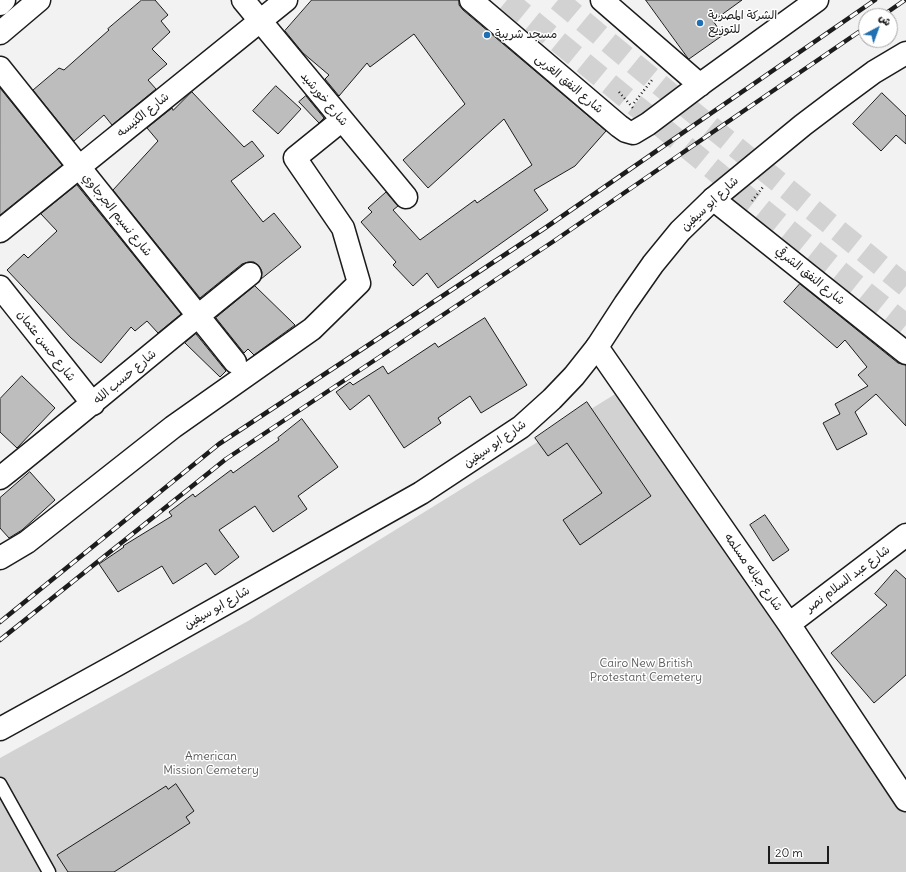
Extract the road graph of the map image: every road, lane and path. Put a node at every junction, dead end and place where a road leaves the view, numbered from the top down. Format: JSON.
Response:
{"nodes":[{"id":1,"x":4,"y":0,"type":"edge"},
{"id":2,"x":39,"y":0,"type":"edge"},
{"id":3,"x":243,"y":0,"type":"edge"},
{"id":4,"x":286,"y":0,"type":"edge"},
{"id":5,"x":471,"y":0,"type":"edge"},
{"id":6,"x":602,"y":0,"type":"edge"},
{"id":7,"x":817,"y":0,"type":"edge"},
{"id":8,"x":0,"y":4,"type":"edge"},
{"id":9,"x":260,"y":21,"type":"junction"},
{"id":10,"x":0,"y":33,"type":"edge"},
{"id":11,"x":906,"y":53,"type":"edge"},
{"id":12,"x":0,"y":68,"type":"edge"},
{"id":13,"x":652,"y":80,"type":"dead end"},
{"id":14,"x":700,"y":85,"type":"junction"},
{"id":15,"x":634,"y":103,"type":"dead end"},
{"id":16,"x":342,"y":120,"type":"junction"},
{"id":17,"x":79,"y":167,"type":"junction"},
{"id":18,"x":406,"y":197,"type":"dead end"},
{"id":19,"x":713,"y":199,"type":"junction"},
{"id":20,"x":0,"y":231,"type":"edge"},
{"id":21,"x":250,"y":274,"type":"dead end"},
{"id":22,"x":0,"y":287,"type":"edge"},
{"id":23,"x":198,"y":316,"type":"junction"},
{"id":24,"x":597,"y":347,"type":"junction"},
{"id":25,"x":906,"y":353,"type":"edge"},
{"id":26,"x":236,"y":362,"type":"dead end"},
{"id":27,"x":92,"y":404,"type":"junction"},
{"id":28,"x":0,"y":478,"type":"edge"},
{"id":29,"x":904,"y":542,"type":"edge"},
{"id":30,"x":0,"y":558,"type":"edge"},
{"id":31,"x":789,"y":624,"type":"junction"},
{"id":32,"x":0,"y":729,"type":"edge"},
{"id":33,"x":0,"y":784,"type":"edge"},
{"id":34,"x":906,"y":800,"type":"edge"},
{"id":35,"x":49,"y":872,"type":"edge"}],
"edges":[{"from":1,"to":8,"type":"main road"},
{"from":2,"to":10,"type":"main road"},
{"from":3,"to":9,"type":"main road","name":"شارع خورشيد"},
{"from":4,"to":9,"type":"main road","name":"شارع الكنيسه"},
{"from":5,"to":14,"type":"main road","name":"شارع النفق الغربى"},
{"from":6,"to":14,"type":"main road"},
{"from":7,"to":14,"type":"main road"},
{"from":9,"to":16,"type":"main road","name":"شارع خورشيد"},
{"from":9,"to":17,"type":"main road","name":"شارع الكنيسه"},
{"from":11,"to":19,"type":"main road","name":"شارع ابو سيفين"},
{"from":12,"to":17,"type":"main road","name":"شارع نسيم الجرجاوي"},
{"from":13,"to":15,"type":"path"},
{"from":16,"to":18,"type":"main road","name":"شارع خورشيد"},
{"from":16,"to":30,"type":"main road"},
{"from":17,"to":20,"type":"main road","name":"شارع الكنيسه"},
{"from":17,"to":23,"type":"main road","name":"شارع نسيم الجرجاوي"},
{"from":19,"to":24,"type":"main road","name":"شارع ابو سيفين"},
{"from":19,"to":25,"type":"main road","name":"شارع النفق الشرقي"},
{"from":21,"to":23,"type":"main road","name":"شارع حسب الله"},
{"from":22,"to":27,"type":"main road","name":"شارع حسن عثمان"},
{"from":23,"to":26,"type":"main road","name":"شارع نسيم الجرجاوي"},
{"from":23,"to":27,"type":"main road","name":"شارع حسب الله"},
{"from":24,"to":31,"type":"main road","name":"شارع جبانه مسلمه"},
{"from":24,"to":32,"type":"main road","name":"شارع ابو سيفين"},
{"from":27,"to":28,"type":"main road","name":"شارع حسب الله"},
{"from":29,"to":31,"type":"main road","name":"شارع عبد السلام نصر"},
{"from":31,"to":34,"type":"main road","name":"شارع جبانه مسلمه"},
{"from":33,"to":35,"type":"lane"}]}
